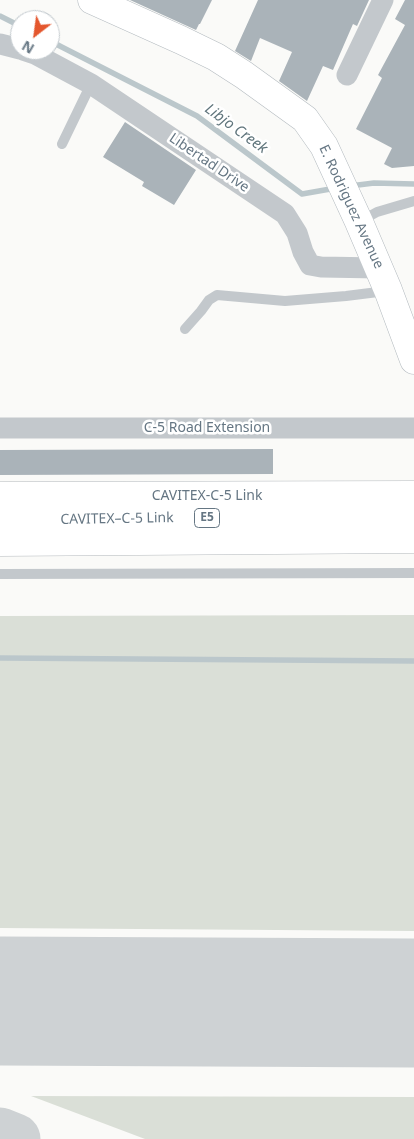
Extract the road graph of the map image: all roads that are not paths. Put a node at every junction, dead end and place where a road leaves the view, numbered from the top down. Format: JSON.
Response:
{"nodes":[{"id":1,"x":92,"y":0,"type":"edge"},
{"id":2,"x":383,"y":0,"type":"edge"},
{"id":3,"x":120,"y":6,"type":"edge"},
{"id":4,"x":47,"y":60,"type":"edge"},
{"id":5,"x":347,"y":75,"type":"dead end"},
{"id":6,"x":91,"y":84,"type":"junction"},
{"id":7,"x":62,"y":144,"type":"dead end"},
{"id":8,"x":414,"y":201,"type":"edge"},
{"id":9,"x":358,"y":220,"type":"junction"},
{"id":10,"x":384,"y":279,"type":"junction"},
{"id":11,"x":186,"y":329,"type":"dead end"},
{"id":12,"x":414,"y":360,"type":"edge"},
{"id":13,"x":0,"y":428,"type":"edge"},
{"id":14,"x":414,"y":428,"type":"edge"},
{"id":15,"x":414,"y":495,"type":"edge"},
{"id":16,"x":0,"y":496,"type":"edge"},
{"id":17,"x":414,"y":515,"type":"edge"},
{"id":18,"x":0,"y":521,"type":"edge"},
{"id":19,"x":414,"y":538,"type":"edge"},
{"id":20,"x":0,"y":542,"type":"edge"},
{"id":21,"x":414,"y":573,"type":"edge"},
{"id":22,"x":0,"y":574,"type":"edge"}],
"edges":[{"from":1,"to":3,"type":"main road","name":"E. Rodriguez Avenue"},
{"from":2,"to":5,"type":"street"},
{"from":3,"to":9,"type":"main road","name":"E. Rodriguez Avenue"},
{"from":4,"to":6,"type":"street","name":"Libertad Drive"},
{"from":6,"to":7,"type":"lane"},
{"from":6,"to":10,"type":"street","name":"Libertad Drive"},
{"from":8,"to":9,"type":"lane"},
{"from":9,"to":10,"type":"main road","name":"E. Rodriguez Avenue"},
{"from":10,"to":11,"type":"lane"},
{"from":10,"to":12,"type":"main road","name":"E. Rodriguez Avenue"},
{"from":13,"to":14,"type":"street","name":"C-5 Road Extension"},
{"from":15,"to":16,"type":"main road","name":"CAVITEX-C-5 Link"},
{"from":17,"to":18,"type":"main road","name":"CAVITEX–C-5 Link","number":"E5"},
{"from":19,"to":20,"type":"main road","name":"CAVITEX–C-5 Link","number":"E5"},
{"from":21,"to":22,"type":"lane"}]}
